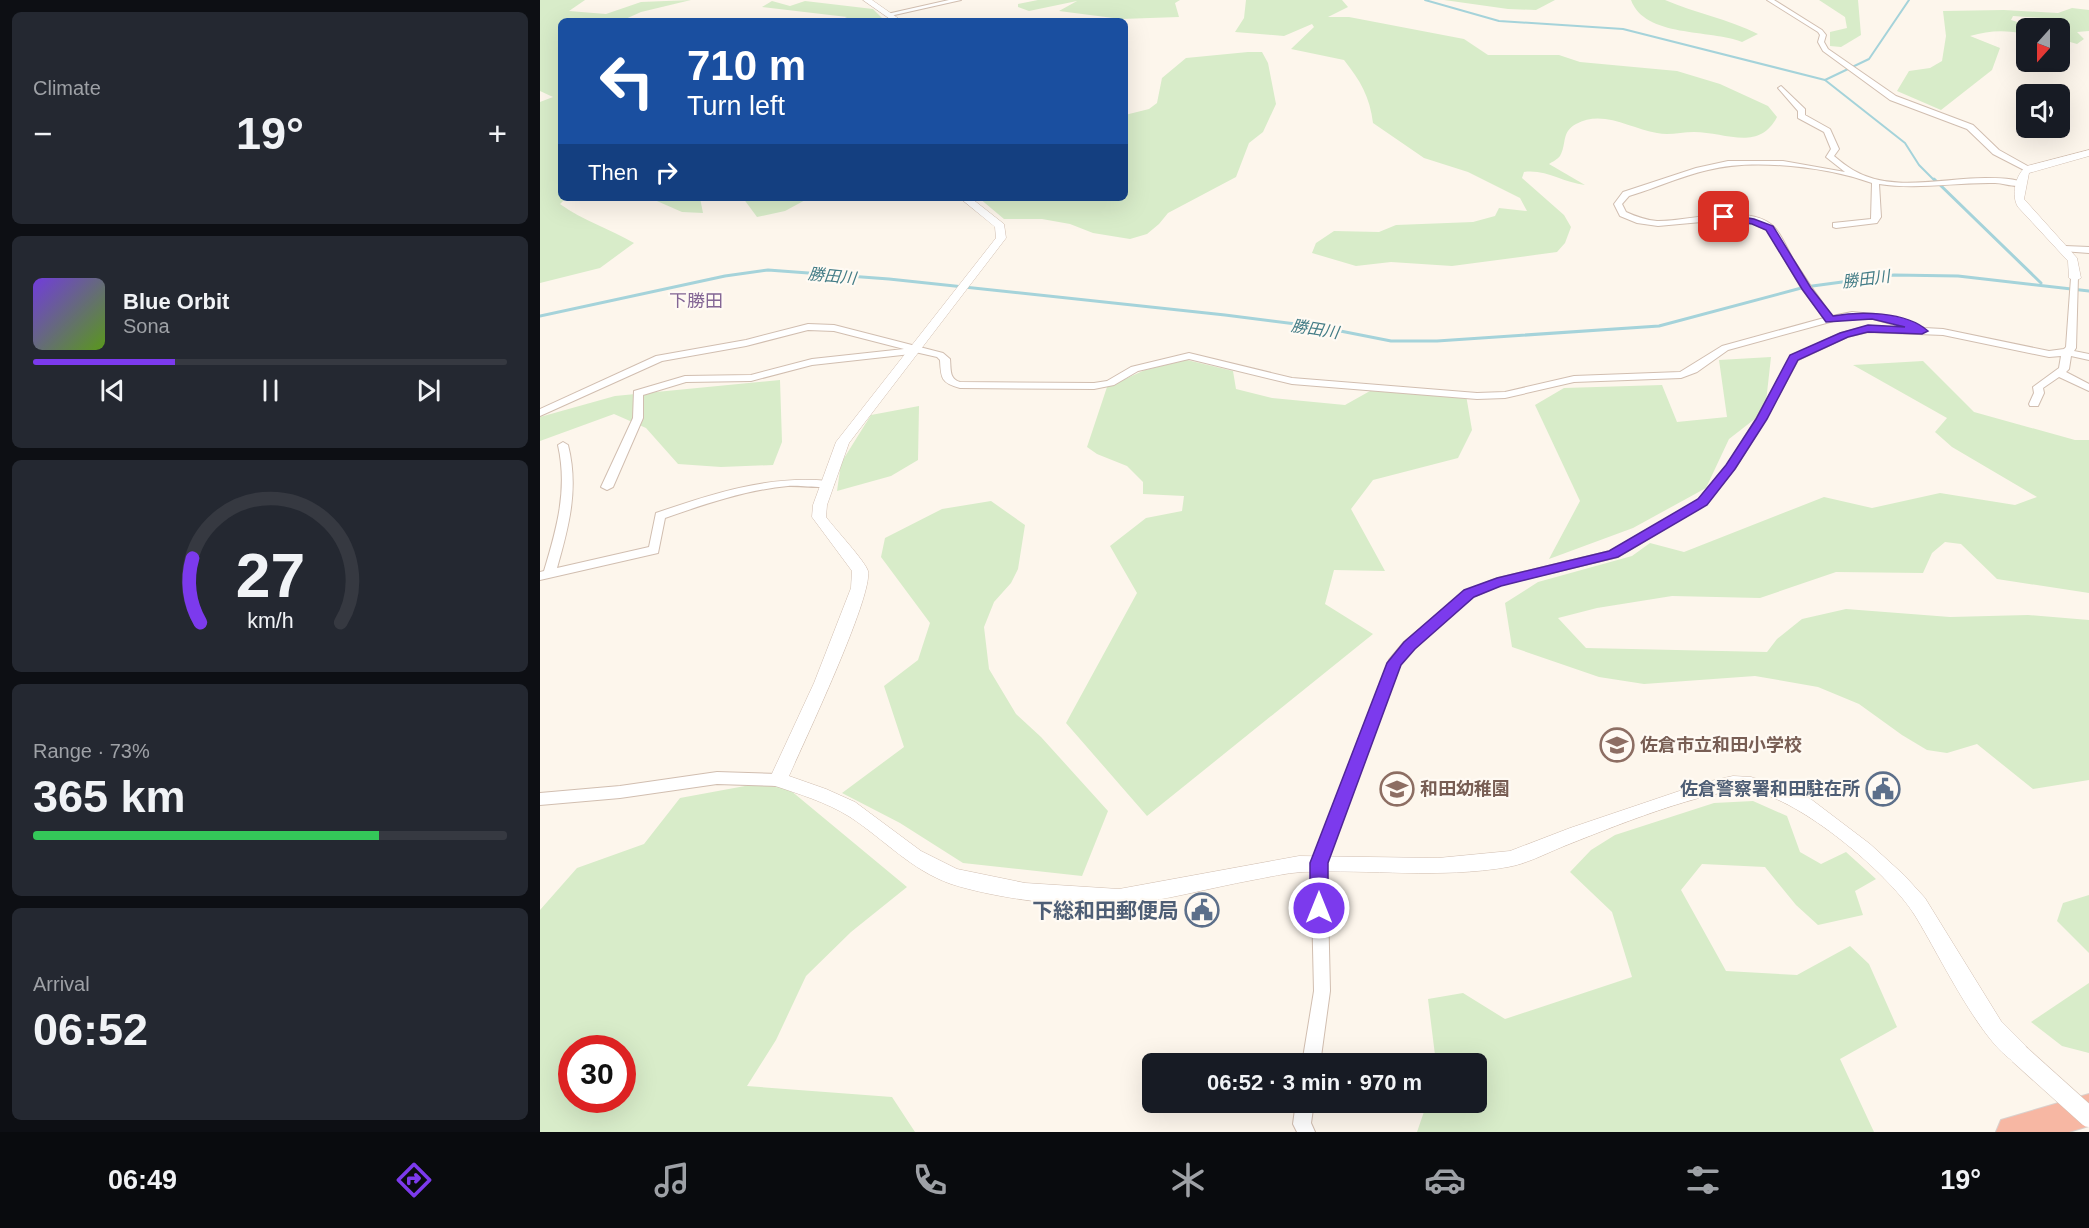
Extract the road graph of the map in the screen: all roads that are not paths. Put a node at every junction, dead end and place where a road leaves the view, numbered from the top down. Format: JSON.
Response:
{"nodes":[{"id":1,"x":867,"y":0,"type":"edge"},
{"id":2,"x":958,"y":0,"type":"edge"},
{"id":3,"x":1770,"y":0,"type":"edge"},
{"id":4,"x":890,"y":14,"type":"junction"},
{"id":5,"x":895,"y":18,"type":"edge"},
{"id":6,"x":1781,"y":88,"type":"dead end"},
{"id":7,"x":2089,"y":153,"type":"edge"},
{"id":8,"x":2029,"y":169,"type":"junction"},
{"id":9,"x":1855,"y":176,"type":"junction"},
{"id":10,"x":1875,"y":184,"type":"junction"},
{"id":11,"x":2022,"y":184,"type":"junction"},
{"id":12,"x":969,"y":201,"type":"edge"},
{"id":13,"x":1836,"y":225,"type":"dead end"},
{"id":14,"x":2065,"y":249,"type":"junction"},
{"id":15,"x":2089,"y":250,"type":"edge"},
{"id":16,"x":2075,"y":278,"type":"joint"},
{"id":17,"x":1830,"y":320,"type":"junction"},
{"id":18,"x":1922,"y":331,"type":"junction"},
{"id":19,"x":912,"y":349,"type":"junction"},
{"id":20,"x":2067,"y":352,"type":"junction"},
{"id":21,"x":2089,"y":357,"type":"edge"},
{"id":22,"x":2059,"y":374,"type":"junction"},
{"id":23,"x":2089,"y":388,"type":"edge"},
{"id":24,"x":2034,"y":404,"type":"dead end"},
{"id":25,"x":540,"y":413,"type":"edge"},
{"id":26,"x":563,"y":445,"type":"dead end"},
{"id":27,"x":828,"y":484,"type":"junction"},
{"id":28,"x":607,"y":487,"type":"dead end"},
{"id":29,"x":544,"y":575,"type":"edge"},
{"id":30,"x":778,"y":780,"type":"junction"},
{"id":31,"x":540,"y":799,"type":"edge"},
{"id":32,"x":1319,"y":863,"type":"junction"},
{"id":33,"x":1313,"y":1053,"type":"edge"},
{"id":34,"x":2089,"y":1110,"type":"edge"},
{"id":35,"x":1304,"y":1113,"type":"edge"},
{"id":36,"x":2089,"y":1117,"type":"edge"},
{"id":37,"x":1306,"y":1132,"type":"edge"},
{"id":38,"x":2013,"y":1132,"type":"edge"}],
"edges":[{"from":1,"to":4,"type":"street"},
{"from":2,"to":4,"type":"street"},
{"from":3,"to":8,"type":"street"},
{"from":4,"to":5,"type":"street"},
{"from":6,"to":9,"type":"street"},
{"from":7,"to":8,"type":"street"},
{"from":8,"to":11,"type":"street"},
{"from":9,"to":10,"type":"street"},
{"from":9,"to":17,"type":"street"},
{"from":10,"to":11,"type":"street"},
{"from":10,"to":13,"type":"street"},
{"from":11,"to":14,"type":"street"},
{"from":12,"to":19,"type":"street"},
{"from":14,"to":15,"type":"street"},
{"from":14,"to":16,"type":"street"},
{"from":16,"to":20,"type":"street"},
{"from":17,"to":18,"type":"street"},
{"from":17,"to":19,"type":"street"},
{"from":18,"to":20,"type":"street"},
{"from":18,"to":32,"type":"street"},
{"from":19,"to":25,"type":"street"},
{"from":19,"to":27,"type":"street"},
{"from":19,"to":28,"type":"street"},
{"from":20,"to":21,"type":"street"},
{"from":20,"to":22,"type":"street"},
{"from":22,"to":23,"type":"street"},
{"from":22,"to":24,"type":"street"},
{"from":26,"to":29,"type":"street"},
{"from":27,"to":29,"type":"street"},
{"from":27,"to":30,"type":"street"},
{"from":30,"to":31,"type":"street"},
{"from":30,"to":32,"type":"street"},
{"from":32,"to":33,"type":"street"},
{"from":32,"to":36,"type":"street","bridge":true},
{"from":34,"to":38,"type":"highway"},
{"from":35,"to":37,"type":"street"}]}
